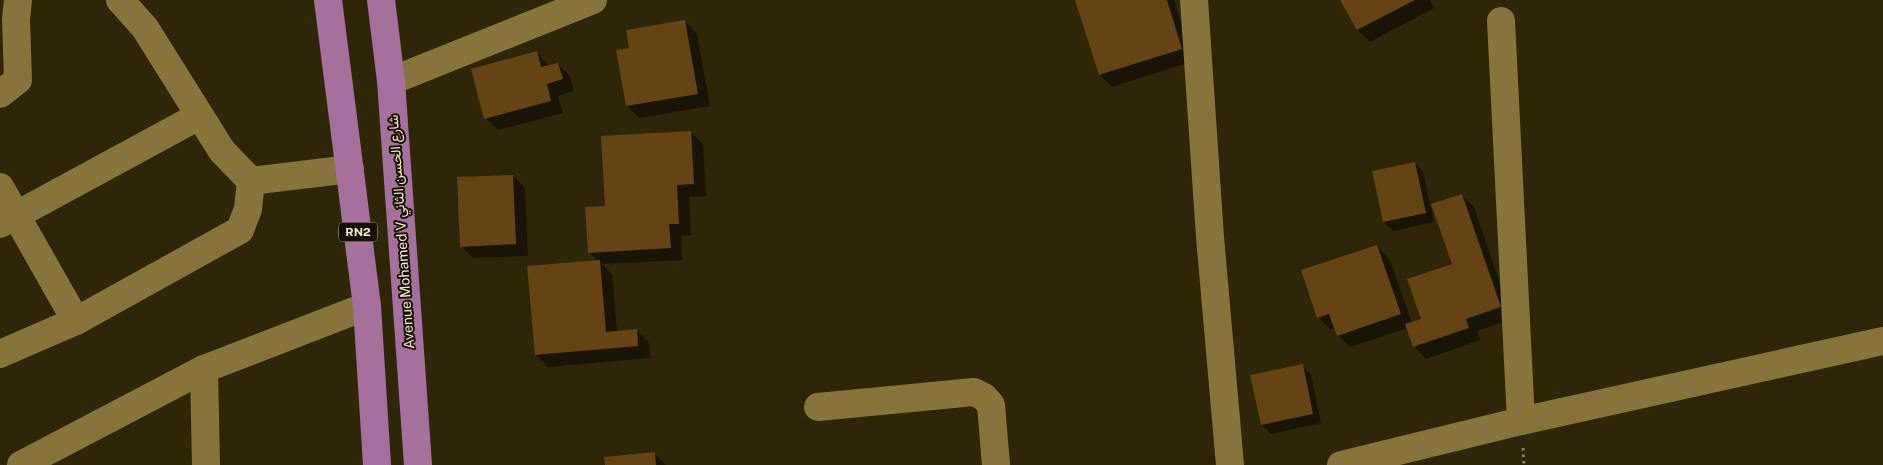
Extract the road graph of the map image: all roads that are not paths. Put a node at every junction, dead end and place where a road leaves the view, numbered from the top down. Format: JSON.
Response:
{"nodes":[{"id":1,"x":18,"y":0,"type":"edge"},
{"id":2,"x":120,"y":0,"type":"edge"},
{"id":3,"x":328,"y":0,"type":"edge"},
{"id":4,"x":381,"y":0,"type":"edge"},
{"id":5,"x":594,"y":0,"type":"edge"},
{"id":6,"x":1194,"y":0,"type":"edge"},
{"id":7,"x":1501,"y":20,"type":"dead end"},
{"id":8,"x":391,"y":81,"type":"junction"},
{"id":9,"x":0,"y":94,"type":"edge"},
{"id":10,"x":199,"y":116,"type":"junction"},
{"id":11,"x":350,"y":169,"type":"junction"},
{"id":12,"x":251,"y":181,"type":"junction"},
{"id":13,"x":0,"y":187,"type":"edge"},
{"id":14,"x":8,"y":220,"type":"edge"},
{"id":15,"x":367,"y":306,"type":"junction"},
{"id":16,"x":76,"y":321,"type":"junction"},
{"id":17,"x":1883,"y":341,"type":"edge"},
{"id":18,"x":0,"y":354,"type":"edge"},
{"id":19,"x":204,"y":369,"type":"junction"},
{"id":20,"x":818,"y":407,"type":"dead end"},
{"id":21,"x":1521,"y":421,"type":"junction"},
{"id":22,"x":21,"y":465,"type":"edge"},
{"id":23,"x":206,"y":465,"type":"edge"},
{"id":24,"x":377,"y":465,"type":"edge"},
{"id":25,"x":418,"y":465,"type":"edge"},
{"id":26,"x":996,"y":465,"type":"edge"},
{"id":27,"x":1230,"y":465,"type":"edge"},
{"id":28,"x":1341,"y":465,"type":"edge"}],
"edges":[{"from":1,"to":9,"type":"street"},
{"from":2,"to":10,"type":"street"},
{"from":3,"to":11,"type":"highway","number":"RN2"},
{"from":4,"to":8,"type":"highway","name":"Avenue Mohamed V شارع الحسن الثاني"},
{"from":5,"to":8,"type":"street"},
{"from":6,"to":27,"type":"street"},
{"from":7,"to":21,"type":"street"},
{"from":8,"to":25,"type":"highway","name":"Avenue Mohamed V شارع الحسن الثاني"},
{"from":10,"to":12,"type":"street"},
{"from":10,"to":14,"type":"street"},
{"from":11,"to":12,"type":"street"},
{"from":11,"to":15,"type":"highway","number":"RN2"},
{"from":12,"to":16,"type":"street"},
{"from":13,"to":14,"type":"street"},
{"from":14,"to":16,"type":"street"},
{"from":15,"to":19,"type":"street"},
{"from":15,"to":24,"type":"highway","number":"RN2"},
{"from":16,"to":18,"type":"street"},
{"from":17,"to":21,"type":"street"},
{"from":19,"to":22,"type":"street"},
{"from":19,"to":23,"type":"street"},
{"from":20,"to":26,"type":"street"},
{"from":21,"to":28,"type":"street"}]}
